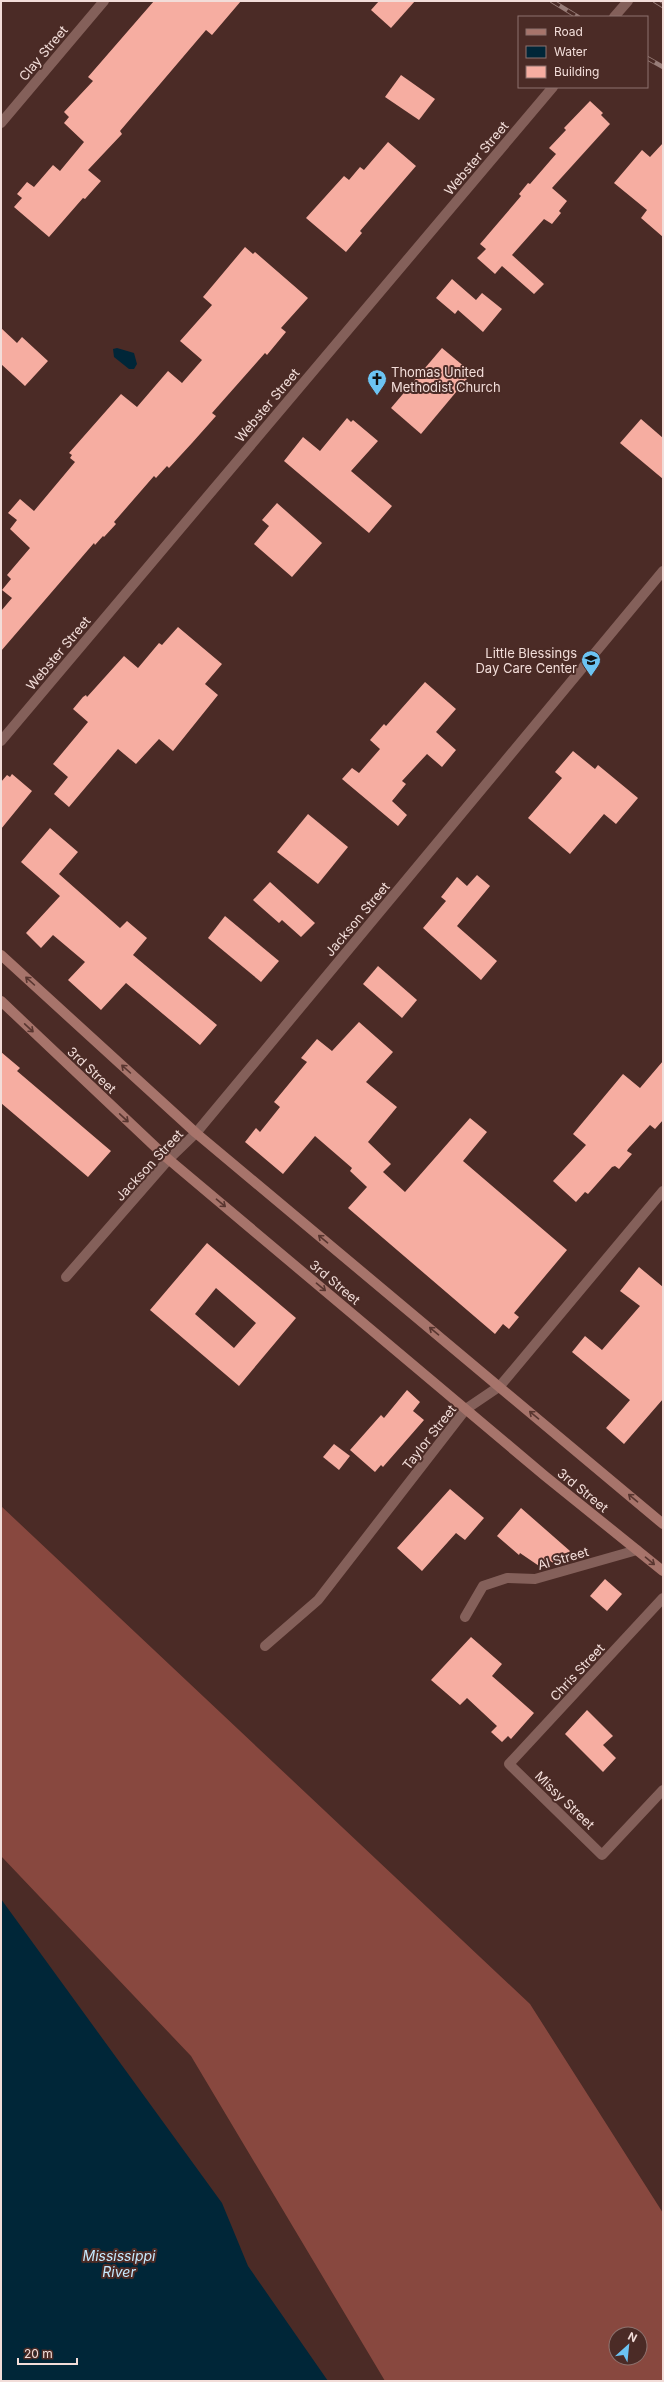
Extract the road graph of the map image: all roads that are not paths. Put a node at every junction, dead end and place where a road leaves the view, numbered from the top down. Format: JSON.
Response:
{"nodes":[{"id":1,"x":104,"y":1,"type":"edge"},
{"id":2,"x":628,"y":1,"type":"edge"},
{"id":3,"x":615,"y":16,"type":"edge"},
{"id":4,"x":552,"y":88,"type":"edge"},
{"id":5,"x":1,"y":122,"type":"edge"},
{"id":6,"x":663,"y":571,"type":"edge"},
{"id":7,"x":1,"y":741,"type":"edge"},
{"id":8,"x":1,"y":955,"type":"edge"},
{"id":9,"x":1,"y":1001,"type":"edge"},
{"id":10,"x":196,"y":1133,"type":"junction"},
{"id":11,"x":169,"y":1159,"type":"junction"},
{"id":12,"x":663,"y":1191,"type":"edge"},
{"id":13,"x":66,"y":1277,"type":"dead end"},
{"id":14,"x":500,"y":1386,"type":"junction"},
{"id":15,"x":466,"y":1409,"type":"junction"},
{"id":16,"x":663,"y":1524,"type":"edge"},
{"id":17,"x":637,"y":1550,"type":"junction"},
{"id":18,"x":663,"y":1571,"type":"edge"},
{"id":19,"x":663,"y":1598,"type":"edge"},
{"id":20,"x":465,"y":1617,"type":"dead end"},
{"id":21,"x":265,"y":1646,"type":"dead end"},
{"id":22,"x":509,"y":1764,"type":"joint"},
{"id":23,"x":663,"y":1790,"type":"edge"}],
"edges":[{"from":1,"to":5,"type":"street","name":"Clay Street"},
{"from":2,"to":3,"type":"street"},
{"from":4,"to":7,"type":"street","name":"Webster Street"},
{"from":6,"to":10,"type":"street","name":"Jackson Street"},
{"from":10,"to":8,"type":"main road","name":"3rd Street","one_way":true},
{"from":9,"to":11,"type":"main road","name":"3rd Street","one_way":true},
{"from":10,"to":11,"type":"street","name":"Jackson Street"},
{"from":14,"to":10,"type":"main road","name":"3rd Street","one_way":true},
{"from":11,"to":13,"type":"street","name":"Jackson Street"},
{"from":11,"to":15,"type":"main road","name":"3rd Street","one_way":true},
{"from":12,"to":14,"type":"street","name":"Taylor Street"},
{"from":14,"to":15,"type":"street","name":"Taylor Street"},
{"from":16,"to":14,"type":"main road","name":"3rd Street","one_way":true},
{"from":15,"to":17,"type":"main road","name":"3rd Street"},
{"from":15,"to":21,"type":"street","name":"Taylor Street"},
{"from":17,"to":18,"type":"main road","name":"3rd Street","one_way":true},
{"from":17,"to":20,"type":"street","name":"Al Street"},
{"from":19,"to":22,"type":"street","name":"Chris Street"},
{"from":22,"to":23,"type":"street","name":"Missy Street"}]}
